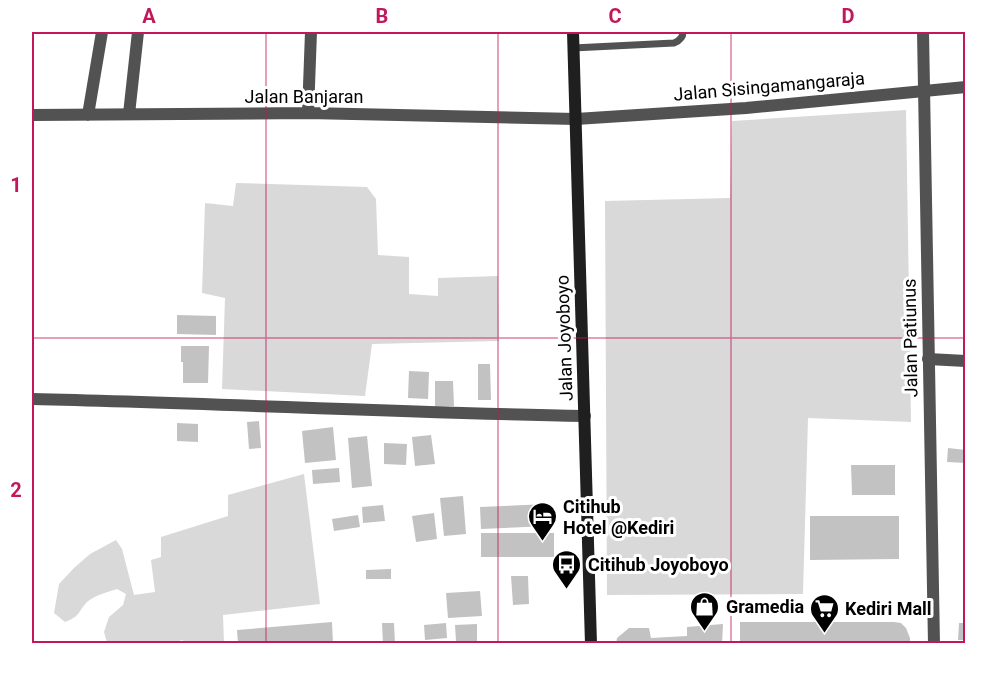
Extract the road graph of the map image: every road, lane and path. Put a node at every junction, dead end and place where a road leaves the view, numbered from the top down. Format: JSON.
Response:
{"nodes":[{"id":1,"x":102,"y":32,"type":"edge"},
{"id":2,"x":138,"y":32,"type":"edge"},
{"id":3,"x":311,"y":32,"type":"edge"},
{"id":4,"x":573,"y":32,"type":"edge"},
{"id":5,"x":683,"y":32,"type":"edge"},
{"id":6,"x":923,"y":32,"type":"edge"},
{"id":7,"x":573,"y":48,"type":"junction"},
{"id":8,"x":966,"y":87,"type":"edge"},
{"id":9,"x":924,"y":91,"type":"junction"},
{"id":10,"x":32,"y":114,"type":"edge"},
{"id":11,"x":129,"y":114,"type":"junction"},
{"id":12,"x":308,"y":114,"type":"junction"},
{"id":13,"x":88,"y":115,"type":"junction"},
{"id":14,"x":576,"y":119,"type":"junction"},
{"id":15,"x":928,"y":360,"type":"junction"},
{"id":16,"x":966,"y":361,"type":"edge"},
{"id":17,"x":32,"y":399,"type":"edge"},
{"id":18,"x":585,"y":416,"type":"junction"},
{"id":19,"x":591,"y":644,"type":"edge"},
{"id":20,"x":934,"y":644,"type":"edge"}],
"edges":[{"from":1,"to":13,"type":"street"},
{"from":2,"to":11,"type":"street"},
{"from":3,"to":12,"type":"street"},
{"from":4,"to":7,"type":"main road","name":"Jalan Joyoboyo"},
{"from":5,"to":7,"type":"lane"},
{"from":6,"to":9,"type":"street","name":"Jalan Patiunus"},
{"from":7,"to":14,"type":"main road","name":"Jalan Joyoboyo"},
{"from":8,"to":9,"type":"street","name":"Jalan Sisingamangaraja"},
{"from":9,"to":14,"type":"street","name":"Jalan Sisingamangaraja"},
{"from":9,"to":15,"type":"street","name":"Jalan Patiunus"},
{"from":10,"to":13,"type":"street","name":"Jalan Banjaran"},
{"from":11,"to":12,"type":"street","name":"Jalan Banjaran"},
{"from":11,"to":13,"type":"street","name":"Jalan Banjaran"},
{"from":12,"to":14,"type":"street","name":"Jalan Banjaran"},
{"from":14,"to":18,"type":"main road","name":"Jalan Joyoboyo"},
{"from":15,"to":16,"type":"street"},
{"from":15,"to":20,"type":"street","name":"Jalan Patiunus"},
{"from":17,"to":18,"type":"street"},
{"from":18,"to":19,"type":"main road","name":"Jalan Joyoboyo"}]}
